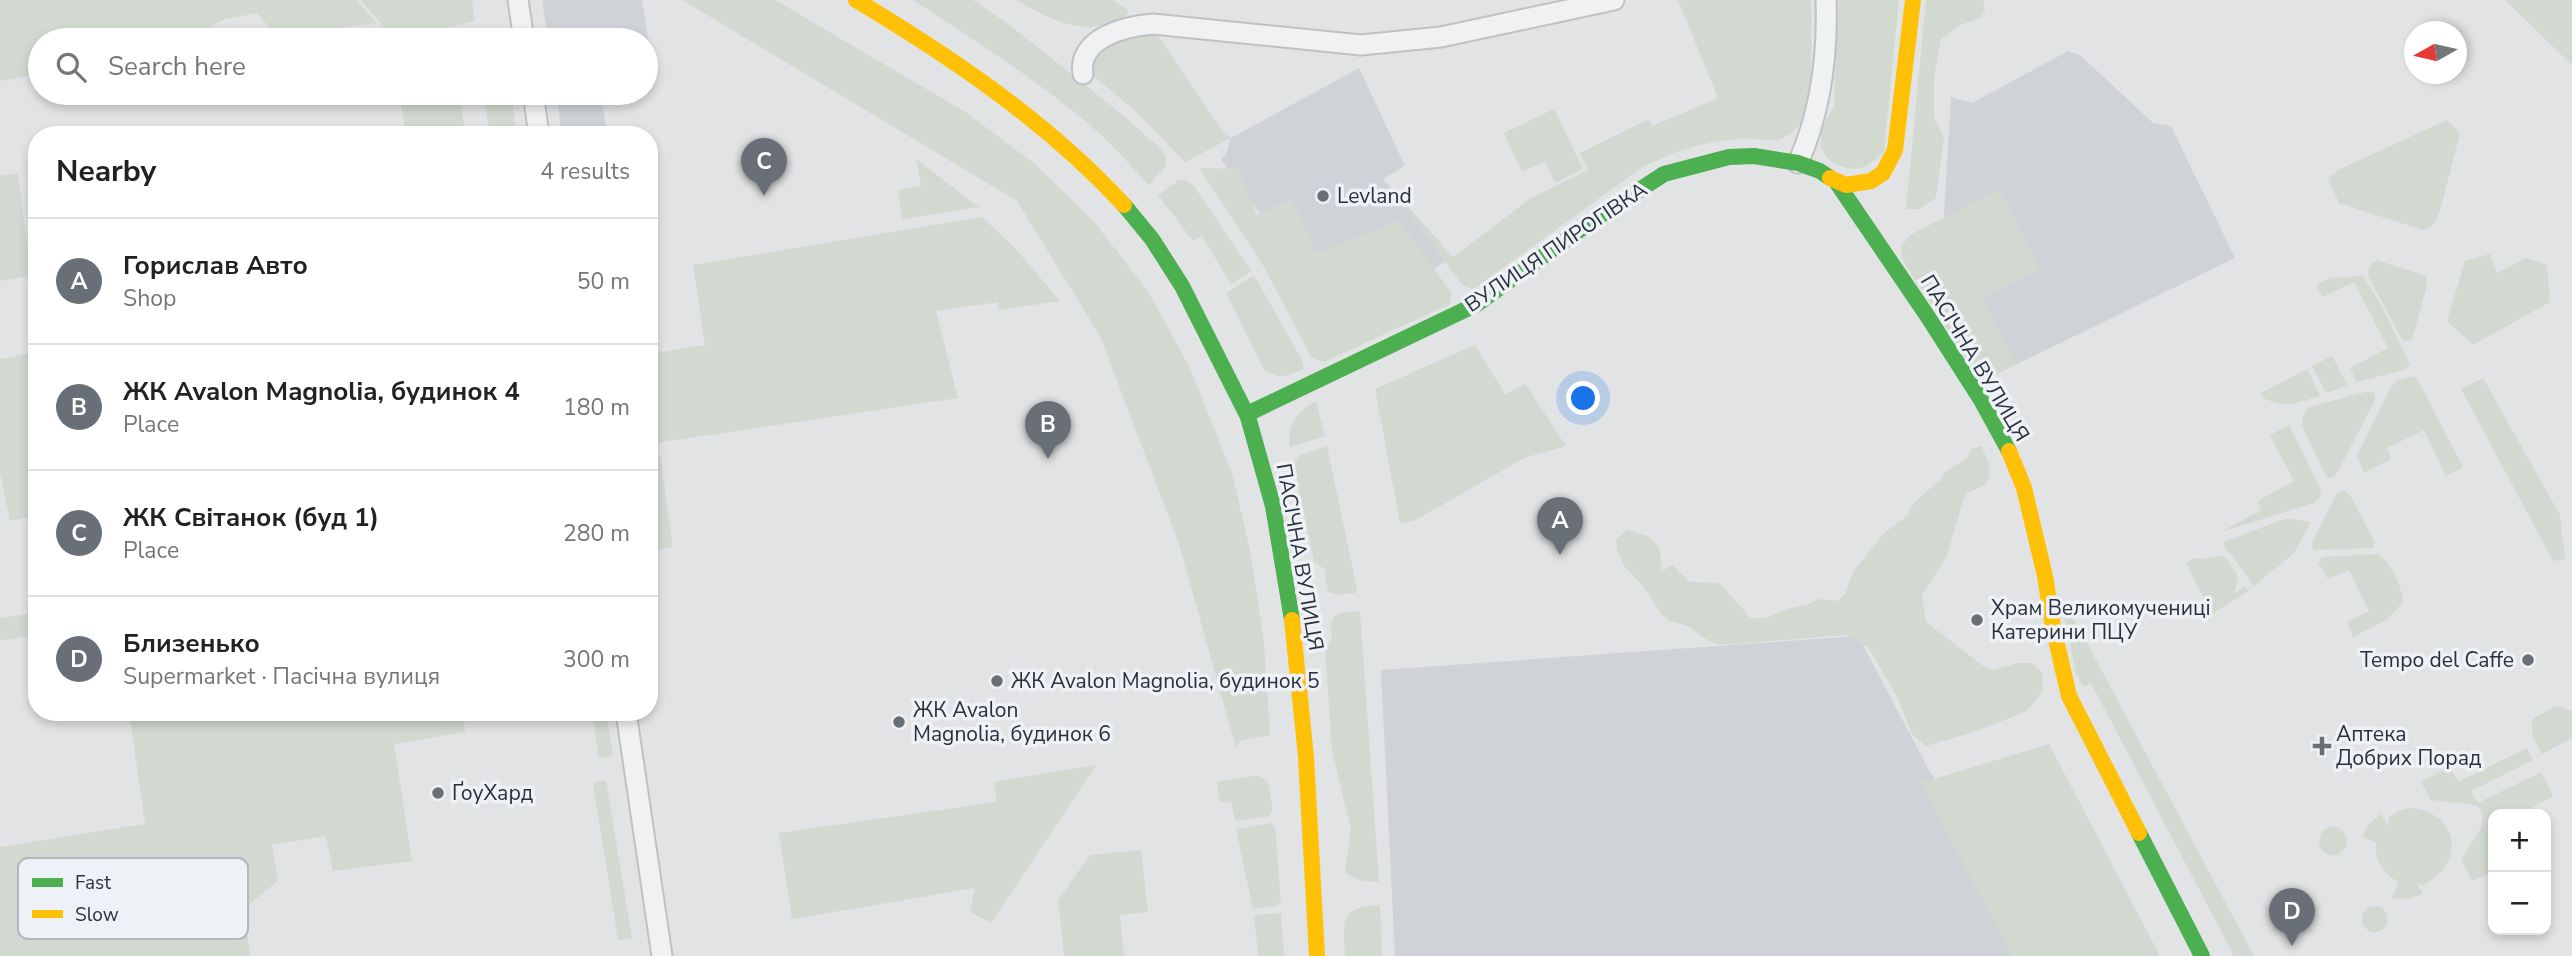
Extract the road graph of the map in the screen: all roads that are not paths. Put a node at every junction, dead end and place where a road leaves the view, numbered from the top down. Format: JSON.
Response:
{"nodes":[{"id":1,"x":518,"y":0,"type":"edge"},
{"id":2,"x":856,"y":0,"type":"edge"},
{"id":3,"x":1614,"y":0,"type":"edge"},
{"id":4,"x":1826,"y":0,"type":"edge"},
{"id":5,"x":1913,"y":0,"type":"edge"},
{"id":6,"x":522,"y":28,"type":"edge"},
{"id":7,"x":1083,"y":74,"type":"dead end"},
{"id":8,"x":535,"y":105,"type":"edge"},
{"id":9,"x":538,"y":126,"type":"edge"},
{"id":10,"x":1798,"y":163,"type":"junction"},
{"id":11,"x":1837,"y":183,"type":"junction"},
{"id":12,"x":1247,"y":414,"type":"junction"},
{"id":13,"x":626,"y":721,"type":"edge"},
{"id":14,"x":662,"y":956,"type":"edge"},
{"id":15,"x":1317,"y":956,"type":"edge"},
{"id":16,"x":2202,"y":956,"type":"edge"}],
"edges":[{"from":1,"to":6,"type":"street"},
{"from":2,"to":12,"type":"street","name":"ПАСІЧНА ВУЛИЦЯ"},
{"from":3,"to":7,"type":"street"},
{"from":4,"to":10,"type":"street"},
{"from":5,"to":11,"type":"street"},
{"from":8,"to":9,"type":"street"},
{"from":10,"to":11,"type":"street","name":"ВУЛИЦЯ ПИРОГІВКА"},
{"from":10,"to":12,"type":"street","name":"ВУЛИЦЯ ПИРОГІВКА"},
{"from":11,"to":16,"type":"street","name":"ПАСІЧНА ВУЛИЦЯ"},
{"from":12,"to":15,"type":"street","name":"ПАСІЧНА ВУЛИЦЯ"},
{"from":13,"to":14,"type":"street"}]}
